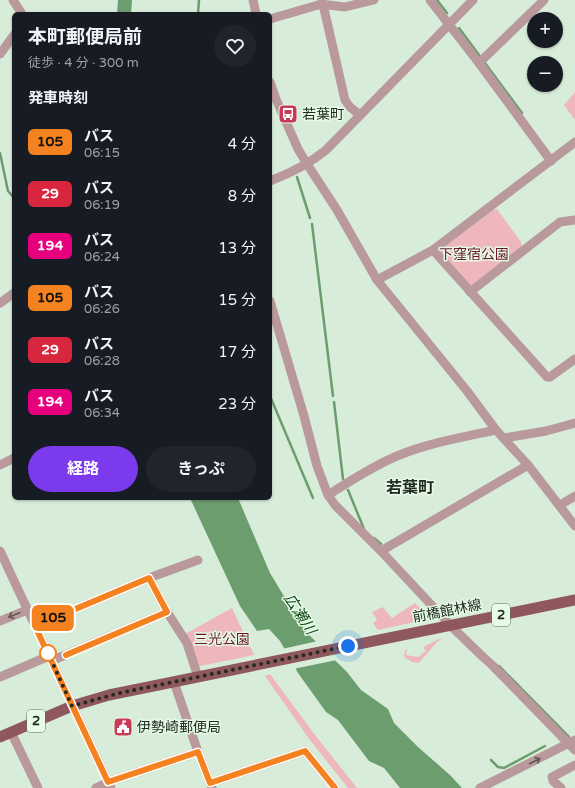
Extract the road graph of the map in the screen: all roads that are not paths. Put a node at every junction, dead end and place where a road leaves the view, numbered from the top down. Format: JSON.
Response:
{"nodes":[{"id":1,"x":13,"y":0,"type":"edge"},
{"id":2,"x":253,"y":0,"type":"edge"},
{"id":3,"x":374,"y":0,"type":"edge"},
{"id":4,"x":430,"y":0,"type":"edge"},
{"id":5,"x":473,"y":0,"type":"edge"},
{"id":6,"x":544,"y":0,"type":"edge"},
{"id":7,"x":323,"y":2,"type":"edge"},
{"id":8,"x":21,"y":12,"type":"edge"},
{"id":9,"x":256,"y":12,"type":"edge"},
{"id":10,"x":272,"y":18,"type":"edge"},
{"id":11,"x":449,"y":25,"type":"junction"},
{"id":12,"x":12,"y":38,"type":"edge"},
{"id":13,"x":0,"y":54,"type":"edge"},
{"id":14,"x":479,"y":63,"type":"junction"},
{"id":15,"x":272,"y":87,"type":"edge"},
{"id":16,"x":360,"y":116,"type":"junction"},
{"id":17,"x":575,"y":142,"type":"edge"},
{"id":18,"x":551,"y":160,"type":"junction"},
{"id":19,"x":307,"y":164,"type":"junction"},
{"id":20,"x":272,"y":180,"type":"edge"},
{"id":21,"x":575,"y":220,"type":"edge"},
{"id":22,"x":433,"y":250,"type":"junction"},
{"id":23,"x":378,"y":280,"type":"junction"},
{"id":24,"x":470,"y":292,"type":"junction"},
{"id":25,"x":12,"y":294,"type":"edge"},
{"id":26,"x":0,"y":303,"type":"edge"},
{"id":27,"x":272,"y":308,"type":"edge"},
{"id":28,"x":575,"y":359,"type":"edge"},
{"id":29,"x":575,"y":423,"type":"edge"},
{"id":30,"x":496,"y":430,"type":"junction"},
{"id":31,"x":504,"y":438,"type":"junction"},
{"id":32,"x":12,"y":459,"type":"edge"},
{"id":33,"x":0,"y":465,"type":"edge"},
{"id":34,"x":528,"y":465,"type":"junction"},
{"id":35,"x":328,"y":496,"type":"junction"},
{"id":36,"x":575,"y":496,"type":"edge"},
{"id":37,"x":560,"y":505,"type":"junction"},
{"id":38,"x":575,"y":526,"type":"edge"},
{"id":39,"x":0,"y":551,"type":"edge"},
{"id":40,"x":381,"y":551,"type":"junction"},
{"id":41,"x":198,"y":560,"type":"dead end"},
{"id":42,"x":149,"y":578,"type":"junction"},
{"id":43,"x":575,"y":600,"type":"edge"},
{"id":44,"x":27,"y":610,"type":"junction"},
{"id":45,"x":167,"y":612,"type":"junction"},
{"id":46,"x":0,"y":621,"type":"edge"},
{"id":47,"x":35,"y":626,"type":"junction"},
{"id":48,"x":451,"y":626,"type":"junction"},
{"id":49,"x":50,"y":659,"type":"junction"},
{"id":50,"x":0,"y":676,"type":"edge"},
{"id":51,"x":198,"y":677,"type":"junction"},
{"id":52,"x":174,"y":682,"type":"junction"},
{"id":53,"x":72,"y":706,"type":"junction"},
{"id":54,"x":11,"y":732,"type":"junction"},
{"id":55,"x":0,"y":737,"type":"edge"},
{"id":56,"x":573,"y":745,"type":"edge"},
{"id":57,"x":198,"y":752,"type":"junction"},
{"id":58,"x":575,"y":765,"type":"edge"},
{"id":59,"x":110,"y":785,"type":"edge"},
{"id":60,"x":211,"y":786,"type":"edge"},
{"id":61,"x":484,"y":786,"type":"edge"},
{"id":62,"x":38,"y":788,"type":"edge"},
{"id":63,"x":96,"y":788,"type":"edge"},
{"id":64,"x":335,"y":788,"type":"edge"},
{"id":65,"x":561,"y":788,"type":"edge"}],
"edges":[{"from":1,"to":8,"type":"street"},
{"from":2,"to":9,"type":"street"},
{"from":3,"to":7,"type":"street"},
{"from":4,"to":11,"type":"street"},
{"from":5,"to":11,"type":"street"},
{"from":6,"to":14,"type":"street"},
{"from":7,"to":10,"type":"street"},
{"from":7,"to":16,"type":"street"},
{"from":11,"to":14,"type":"street"},
{"from":11,"to":16,"type":"street"},
{"from":12,"to":13,"type":"street"},
{"from":14,"to":18,"type":"street"},
{"from":15,"to":19,"type":"street"},
{"from":16,"to":19,"type":"street"},
{"from":17,"to":18,"type":"street"},
{"from":18,"to":22,"type":"street"},
{"from":19,"to":20,"type":"street"},
{"from":19,"to":23,"type":"street"},
{"from":21,"to":24,"type":"street"},
{"from":22,"to":23,"type":"street"},
{"from":22,"to":24,"type":"street"},
{"from":23,"to":30,"type":"street"},
{"from":24,"to":28,"type":"street"},
{"from":25,"to":26,"type":"street"},
{"from":27,"to":35,"type":"street"},
{"from":29,"to":31,"type":"street"},
{"from":30,"to":31,"type":"street"},
{"from":30,"to":35,"type":"street"},
{"from":31,"to":34,"type":"street"},
{"from":32,"to":33,"type":"street"},
{"from":34,"to":37,"type":"street"},
{"from":34,"to":40,"type":"street"},
{"from":35,"to":40,"type":"street"},
{"from":36,"to":37,"type":"street"},
{"from":37,"to":38,"type":"street"},
{"from":39,"to":44,"type":"street"},
{"from":40,"to":48,"type":"street"},
{"from":41,"to":42,"type":"street"},
{"from":42,"to":45,"type":"street"},
{"from":42,"to":47,"type":"street"},
{"from":43,"to":48,"type":"main road","name":"前橋館林線","number":"2"},
{"from":44,"to":46,"type":"street","one_way":true},
{"from":44,"to":47,"type":"street"},
{"from":45,"to":49,"type":"street"},
{"from":45,"to":51,"type":"street"},
{"from":47,"to":49,"type":"street"},
{"from":48,"to":51,"type":"main road","name":"前橋館林線","number":"2"},
{"from":48,"to":56,"type":"street"},
{"from":49,"to":50,"type":"street"},
{"from":49,"to":53,"type":"street"},
{"from":51,"to":52,"type":"main road","number":"2"},
{"from":52,"to":53,"type":"main road","number":"2"},
{"from":52,"to":57,"type":"street"},
{"from":53,"to":54,"type":"main road","number":"2"},
{"from":53,"to":59,"type":"street"},
{"from":54,"to":55,"type":"main road","number":"2"},
{"from":54,"to":62,"type":"street"},
{"from":61,"to":56,"type":"street","one_way":true},
{"from":57,"to":59,"type":"street"},
{"from":57,"to":60,"type":"street"},
{"from":58,"to":65,"type":"street"},
{"from":59,"to":63,"type":"street"},
{"from":60,"to":64,"type":"street"}]}
